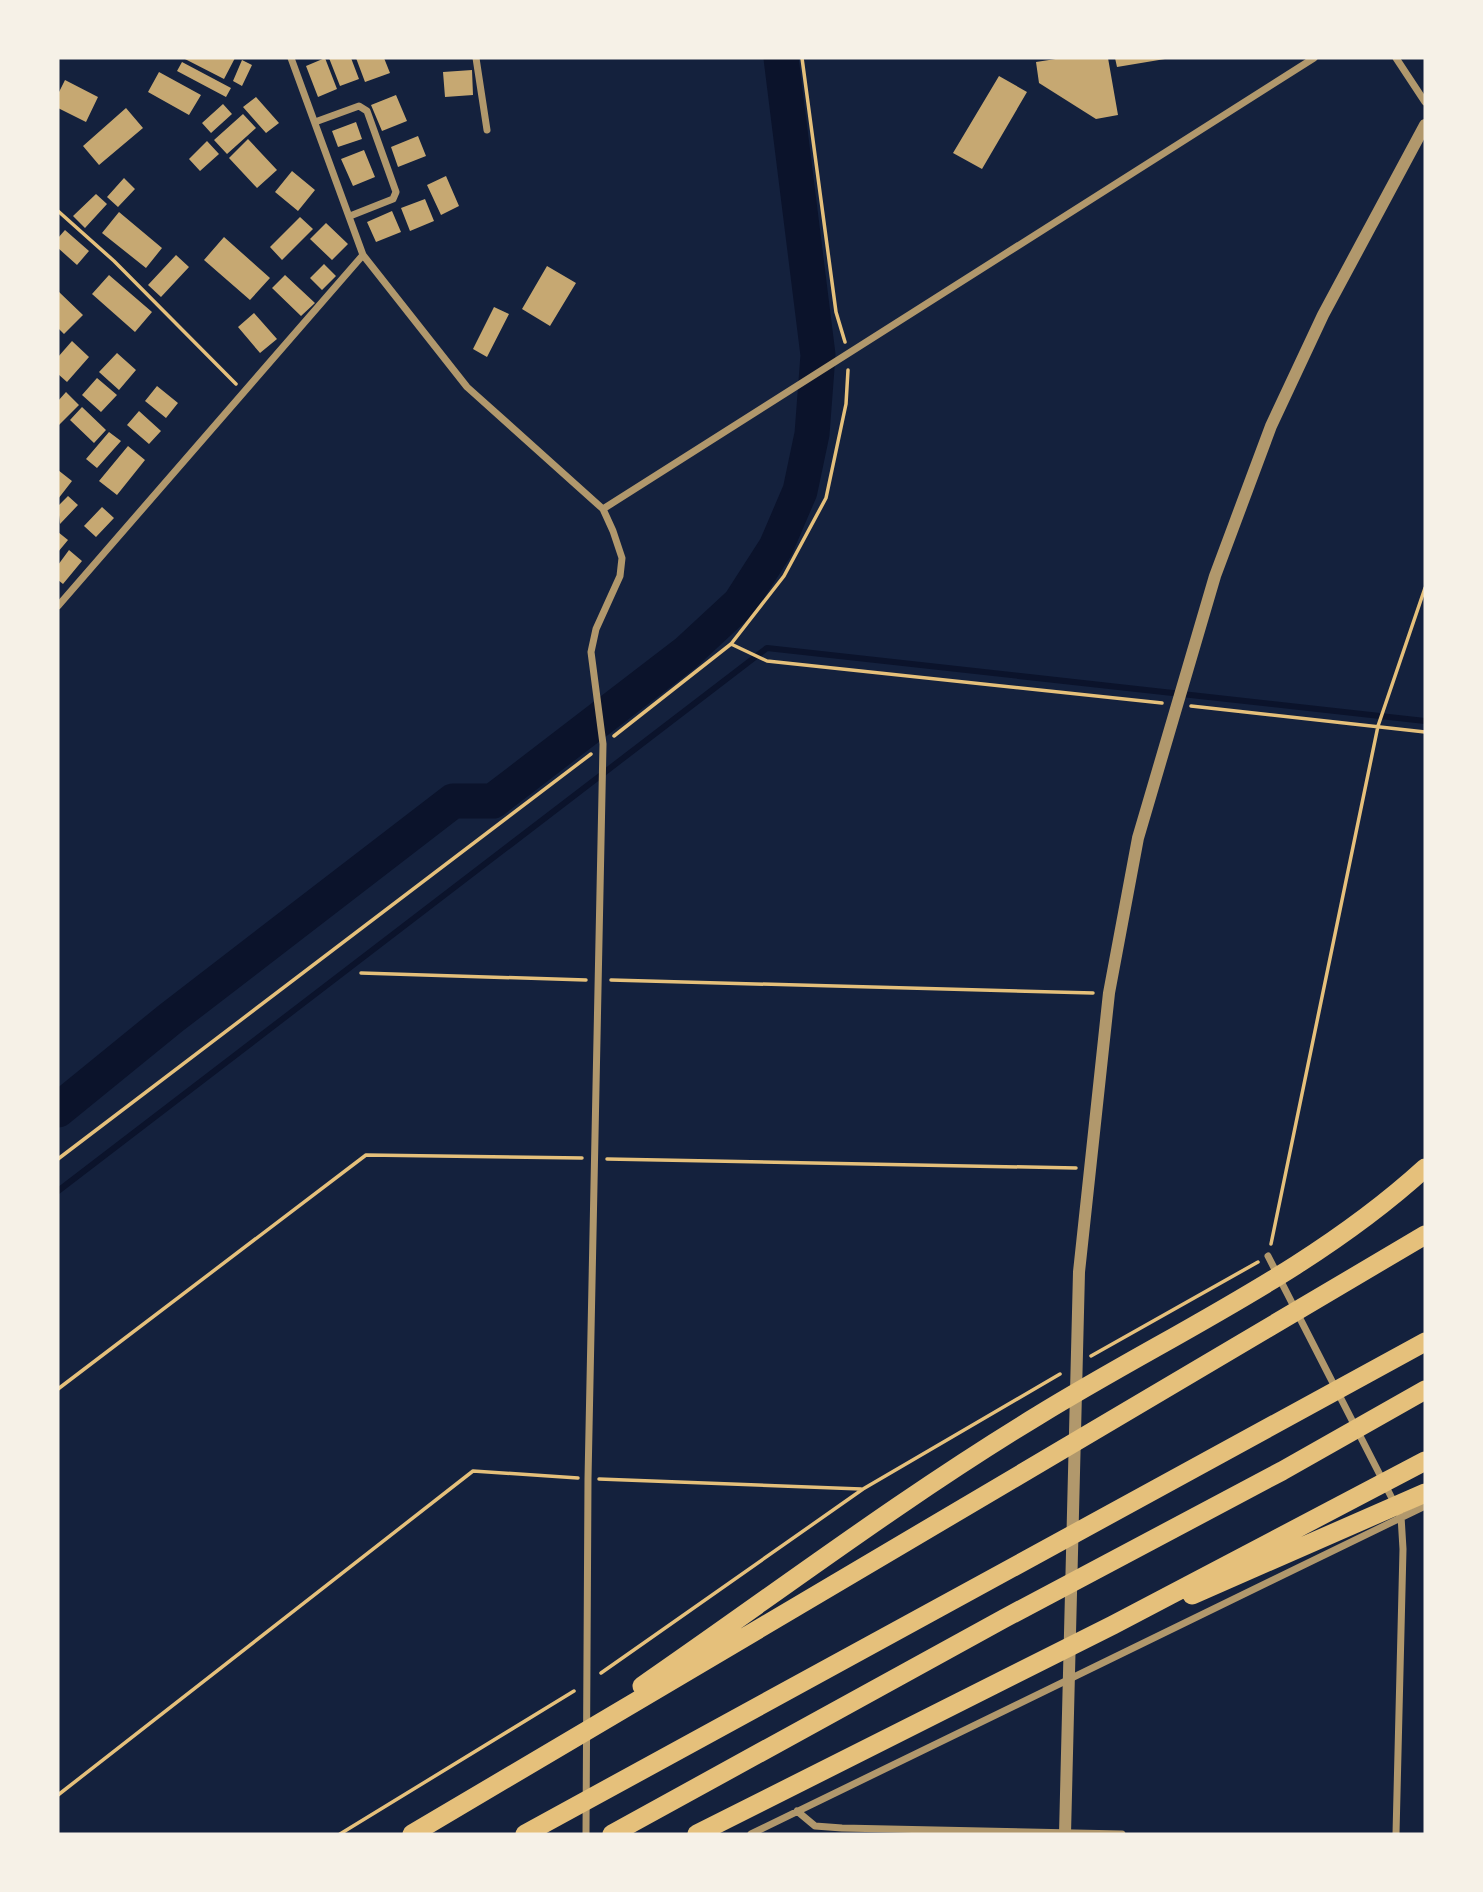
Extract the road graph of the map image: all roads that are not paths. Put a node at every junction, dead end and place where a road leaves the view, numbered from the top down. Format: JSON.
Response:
{"nodes":[{"id":1,"x":291,"y":58,"type":"edge"},
{"id":2,"x":476,"y":58,"type":"edge"},
{"id":3,"x":1314,"y":58,"type":"edge"},
{"id":4,"x":1396,"y":58,"type":"edge"},
{"id":5,"x":1425,"y":102,"type":"edge"},
{"id":6,"x":315,"y":122,"type":"junction"},
{"id":7,"x":1425,"y":125,"type":"edge"},
{"id":8,"x":487,"y":130,"type":"dead end"},
{"id":9,"x":350,"y":216,"type":"junction"},
{"id":10,"x":363,"y":255,"type":"junction"},
{"id":11,"x":603,"y":509,"type":"junction"},
{"id":12,"x":58,"y":606,"type":"edge"},
{"id":13,"x":1425,"y":1168,"type":"edge"},
{"id":14,"x":1425,"y":1236,"type":"edge"},
{"id":15,"x":1268,"y":1256,"type":"road end"},
{"id":16,"x":1425,"y":1342,"type":"edge"},
{"id":17,"x":1418,"y":1394,"type":"edge"},
{"id":18,"x":1425,"y":1461,"type":"edge"},
{"id":19,"x":1425,"y":1493,"type":"edge"},
{"id":20,"x":1425,"y":1506,"type":"edge"},
{"id":21,"x":1401,"y":1516,"type":"junction"},
{"id":22,"x":1113,"y":1625,"type":"junction"},
{"id":23,"x":1067,"y":1679,"type":"junction"},
{"id":24,"x":502,"y":1782,"type":"junction"},
{"id":25,"x":797,"y":1811,"type":"junction"},
{"id":26,"x":1065,"y":1833,"type":"edge"},
{"id":27,"x":412,"y":1834,"type":"edge"},
{"id":28,"x":526,"y":1834,"type":"edge"},
{"id":29,"x":586,"y":1834,"type":"edge"},
{"id":30,"x":612,"y":1834,"type":"edge"},
{"id":31,"x":697,"y":1834,"type":"edge"},
{"id":32,"x":751,"y":1834,"type":"edge"},
{"id":33,"x":1122,"y":1834,"type":"edge"},
{"id":34,"x":1396,"y":1834,"type":"edge"}],
"edges":[{"from":1,"to":6,"type":"street"},
{"from":2,"to":8,"type":"street"},
{"from":3,"to":11,"type":"street"},
{"from":4,"to":5,"type":"street"},
{"from":6,"to":9,"type":"street"},
{"from":6,"to":9,"type":"street"},
{"from":7,"to":23,"type":"street"},
{"from":9,"to":10,"type":"street"},
{"from":10,"to":11,"type":"street"},
{"from":10,"to":12,"type":"street"},
{"from":11,"to":29,"type":"street"},
{"from":13,"to":24,"type":"highway"},
{"from":14,"to":24,"type":"highway"},
{"from":15,"to":21,"type":"street"},
{"from":16,"to":28,"type":"highway"},
{"from":17,"to":30,"type":"highway"},
{"from":18,"to":22,"type":"highway"},
{"from":19,"to":22,"type":"highway"},
{"from":20,"to":21,"type":"street"},
{"from":21,"to":23,"type":"street"},
{"from":21,"to":34,"type":"street"},
{"from":22,"to":31,"type":"highway"},
{"from":23,"to":25,"type":"street"},
{"from":23,"to":26,"type":"street"},
{"from":24,"to":27,"type":"highway"},
{"from":25,"to":26,"type":"street"},
{"from":25,"to":32,"type":"street"},
{"from":26,"to":33,"type":"street"}]}
